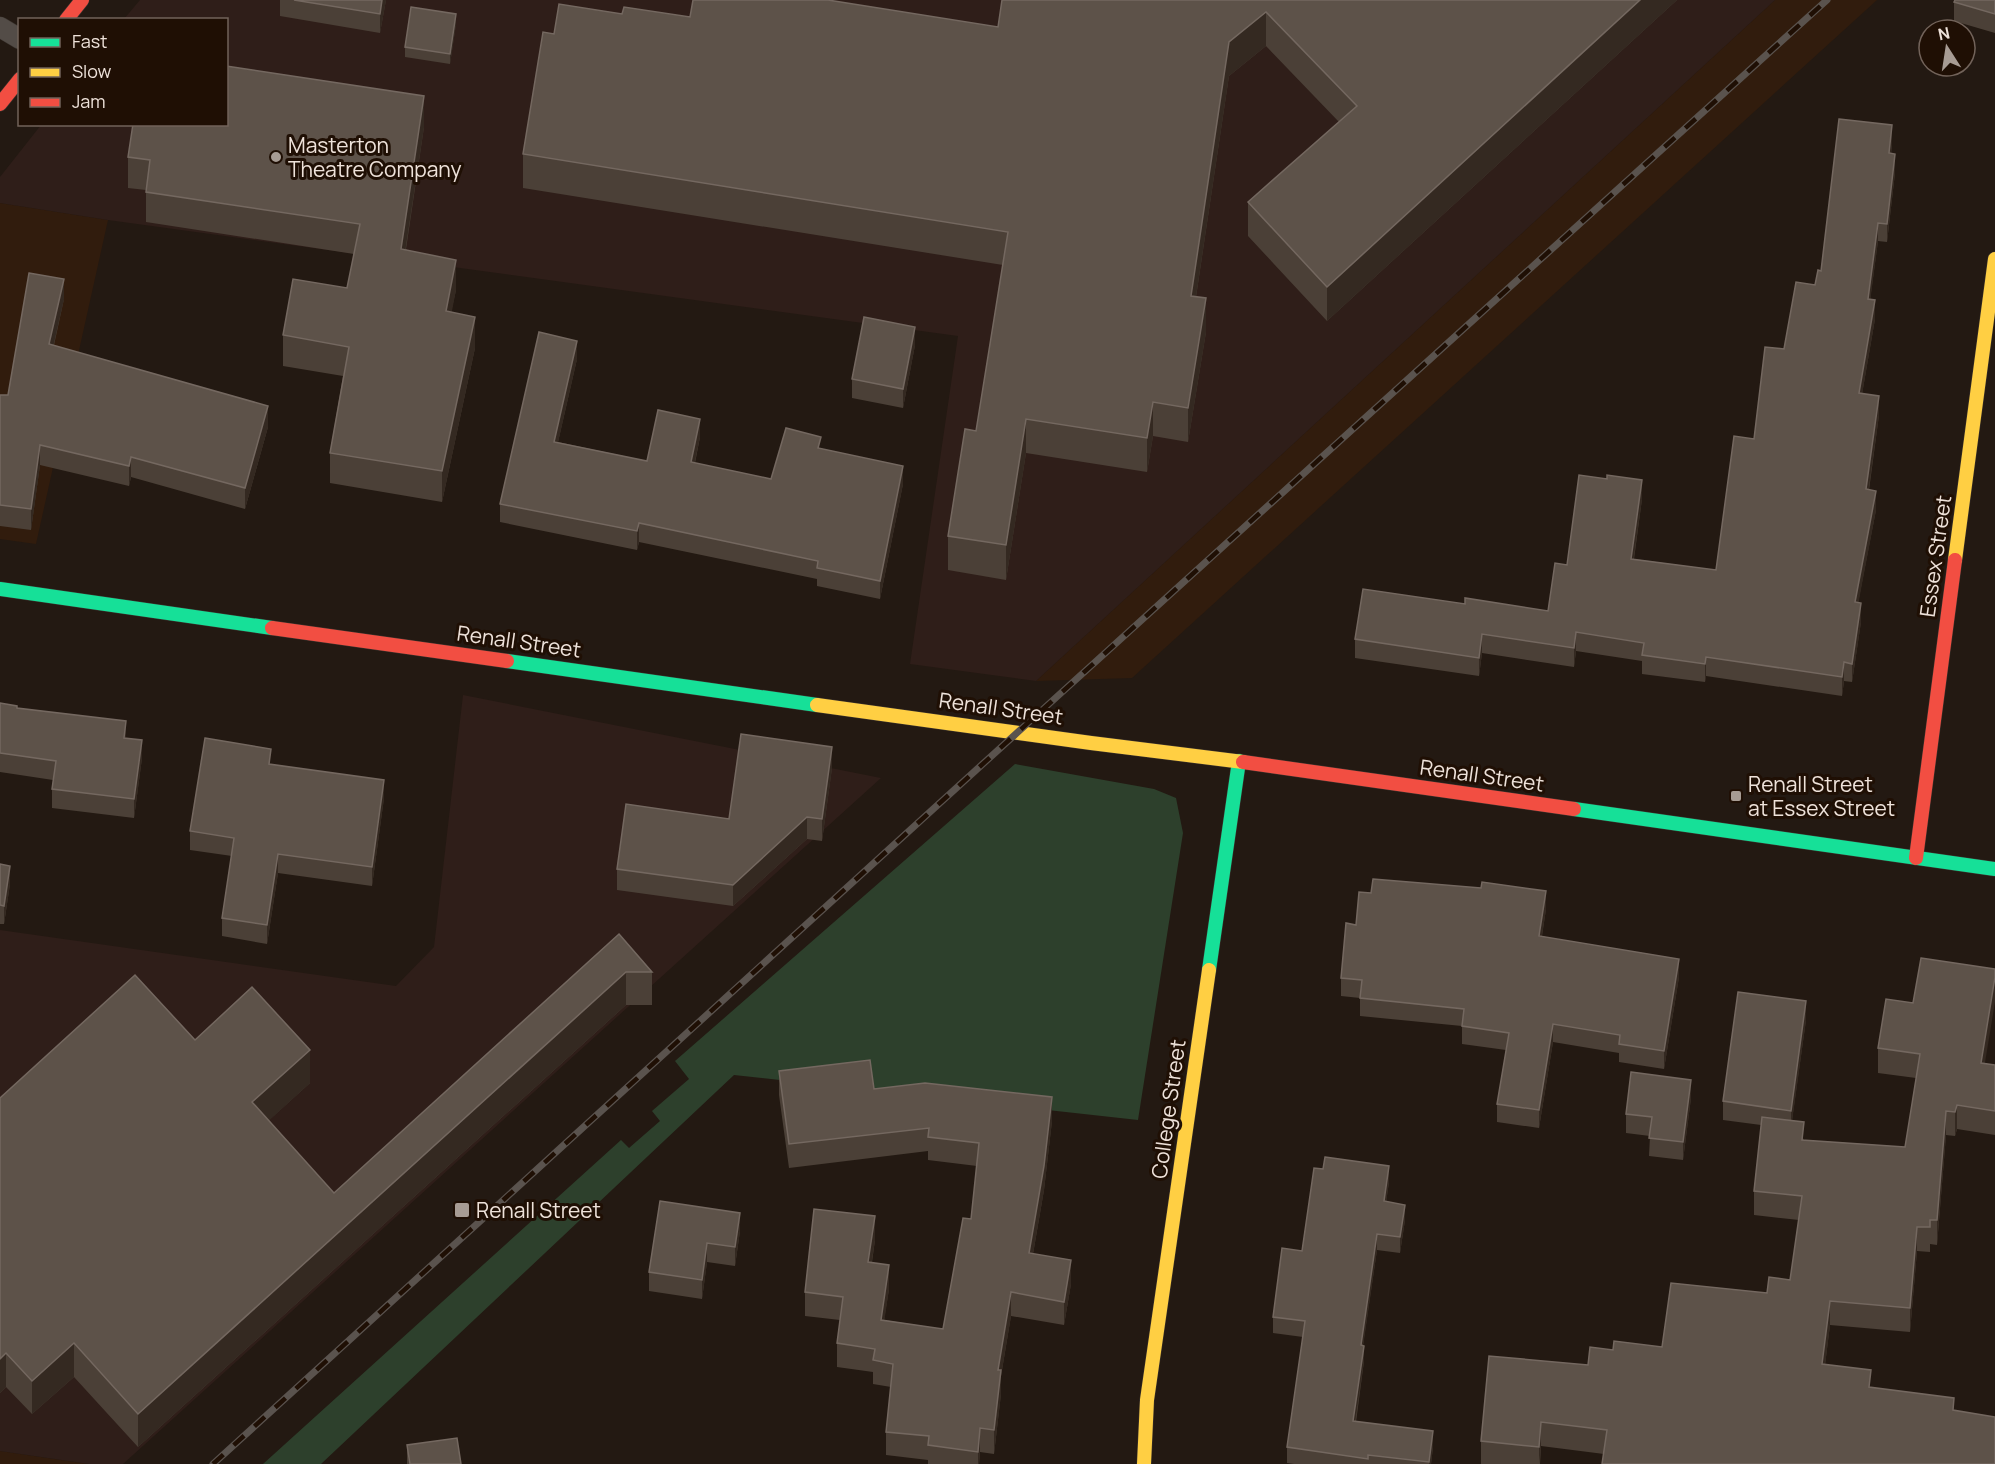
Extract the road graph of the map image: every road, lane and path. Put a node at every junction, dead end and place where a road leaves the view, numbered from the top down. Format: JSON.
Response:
{"nodes":[{"id":1,"x":82,"y":0,"type":"edge"},
{"id":2,"x":68,"y":18,"type":"edge"},
{"id":3,"x":0,"y":27,"type":"edge"},
{"id":4,"x":18,"y":38,"type":"edge"},
{"id":5,"x":18,"y":82,"type":"edge"},
{"id":6,"x":0,"y":104,"type":"edge"},
{"id":7,"x":1995,"y":259,"type":"edge"},
{"id":8,"x":0,"y":589,"type":"edge"},
{"id":9,"x":1239,"y":761,"type":"junction"},
{"id":10,"x":1916,"y":858,"type":"junction"},
{"id":11,"x":1995,"y":869,"type":"edge"},
{"id":12,"x":1144,"y":1464,"type":"edge"}],
"edges":[{"from":1,"to":2,"type":"street"},
{"from":3,"to":4,"type":"lane"},
{"from":5,"to":6,"type":"street"},
{"from":7,"to":10,"type":"street","name":"Essex Street"},
{"from":8,"to":9,"type":"street","name":"Renall Street"},
{"from":9,"to":10,"type":"street","name":"Renall Street"},
{"from":9,"to":12,"type":"street","name":"College Street"},
{"from":10,"to":11,"type":"street","name":"Renall Street"}]}
